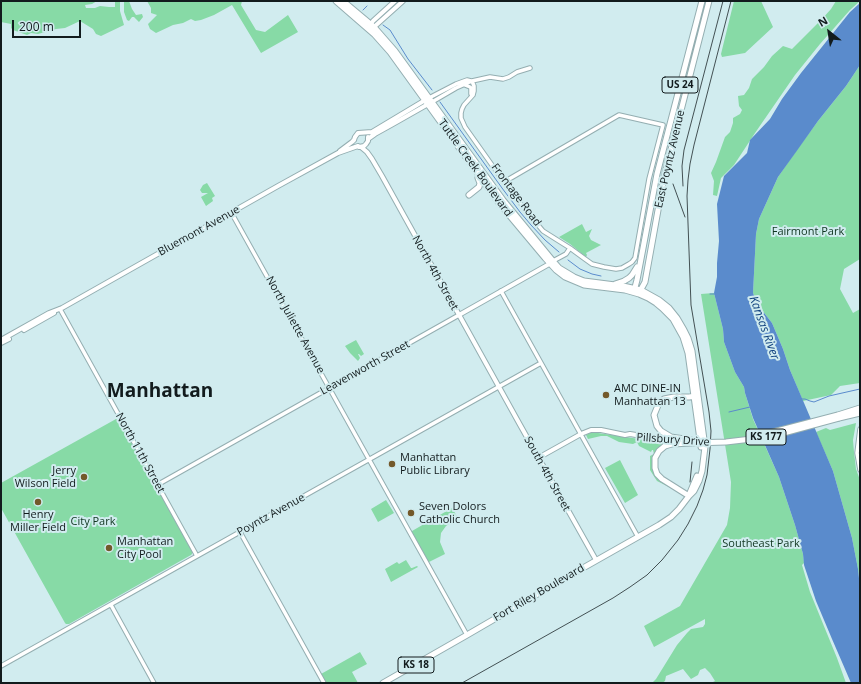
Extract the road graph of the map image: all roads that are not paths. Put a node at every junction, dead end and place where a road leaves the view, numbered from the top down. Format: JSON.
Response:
{"nodes":[{"id":1,"x":336,"y":1,"type":"edge"},
{"id":2,"x":343,"y":1,"type":"edge"},
{"id":3,"x":702,"y":1,"type":"edge"},
{"id":4,"x":709,"y":1,"type":"edge"},
{"id":5,"x":399,"y":2,"type":"edge"},
{"id":6,"x":371,"y":27,"type":"junction"},
{"id":7,"x":530,"y":68,"type":"dead end"},
{"id":8,"x":472,"y":81,"type":"junction"},
{"id":9,"x":460,"y":86,"type":"junction"},
{"id":10,"x":471,"y":98,"type":"junction"},
{"id":11,"x":429,"y":101,"type":"junction"},
{"id":12,"x":363,"y":133,"type":"junction"},
{"id":13,"x":354,"y":140,"type":"junction"},
{"id":14,"x":368,"y":141,"type":"junction"},
{"id":15,"x":360,"y":146,"type":"junction"},
{"id":16,"x":338,"y":153,"type":"junction"},
{"id":17,"x":463,"y":154,"type":"junction"},
{"id":18,"x":372,"y":159,"type":"junction"},
{"id":19,"x":504,"y":182,"type":"junction"},
{"id":20,"x":499,"y":203,"type":"junction"},
{"id":21,"x":231,"y":212,"type":"junction"},
{"id":22,"x":570,"y":248,"type":"junction"},
{"id":23,"x":640,"y":261,"type":"junction"},
{"id":24,"x":551,"y":262,"type":"junction"},
{"id":25,"x":645,"y":282,"type":"junction"},
{"id":26,"x":607,"y":284,"type":"junction"},
{"id":27,"x":634,"y":290,"type":"junction"},
{"id":28,"x":501,"y":291,"type":"junction"},
{"id":29,"x":640,"y":292,"type":"junction"},
{"id":30,"x":652,"y":295,"type":"junction"},
{"id":31,"x":60,"y":309,"type":"junction"},
{"id":32,"x":459,"y":315,"type":"junction"},
{"id":33,"x":1,"y":340,"type":"edge"},
{"id":34,"x":1,"y":343,"type":"edge"},
{"id":35,"x":540,"y":363,"type":"junction"},
{"id":36,"x":498,"y":386,"type":"junction"},
{"id":37,"x":329,"y":388,"type":"junction"},
{"id":38,"x":696,"y":396,"type":"junction"},
{"id":39,"x":860,"y":410,"type":"edge"},
{"id":40,"x":860,"y":429,"type":"edge"},
{"id":41,"x":581,"y":434,"type":"junction"},
{"id":42,"x":691,"y":442,"type":"junction"},
{"id":43,"x":538,"y":458,"type":"junction"},
{"id":44,"x":369,"y":459,"type":"junction"},
{"id":45,"x":860,"y":470,"type":"edge"},
{"id":46,"x":157,"y":485,"type":"junction"},
{"id":47,"x":689,"y":496,"type":"junction"},
{"id":48,"x":240,"y":532,"type":"junction"},
{"id":49,"x":638,"y":537,"type":"junction"},
{"id":50,"x":196,"y":556,"type":"junction"},
{"id":51,"x":596,"y":560,"type":"junction"},
{"id":52,"x":110,"y":605,"type":"junction"},
{"id":53,"x":467,"y":635,"type":"junction"},
{"id":54,"x":1,"y":666,"type":"edge"},
{"id":55,"x":154,"y":683,"type":"edge"},
{"id":56,"x":324,"y":683,"type":"edge"},
{"id":57,"x":383,"y":683,"type":"edge"}],
"edges":[{"from":1,"to":6,"type":"highway","name":"Tuttle Creek Boulevard","number":"US 24"},
{"from":2,"to":6,"type":"highway","name":"Tuttle Creek Boulevard","number":"US 24"},
{"from":3,"to":23,"type":"highway","name":"East Poyntz Avenue","number":"US 24"},
{"from":4,"to":25,"type":"highway","name":"East Poyntz Avenue","number":"US 24"},
{"from":5,"to":6,"type":"main road"},
{"from":5,"to":6,"type":"main road"},
{"from":6,"to":11,"type":"highway","name":"Tuttle Creek Boulevard","number":"US 24"},
{"from":7,"to":8,"type":"street"},
{"from":8,"to":9,"type":"street"},
{"from":8,"to":10,"type":"street"},
{"from":8,"to":11,"type":"street"},
{"from":9,"to":10,"type":"street"},
{"from":9,"to":11,"type":"street"},
{"from":10,"to":19,"type":"street","name":"Frontage Road"},
{"from":11,"to":12,"type":"main road"},
{"from":11,"to":14,"type":"main road"},
{"from":11,"to":17,"type":"highway","name":"Tuttle Creek Boulevard","number":"US 24"},
{"from":11,"to":24,"type":"highway","name":"Tuttle Creek Boulevard","number":"US 24"},
{"from":12,"to":13,"type":"main road"},
{"from":12,"to":14,"type":"main road"},
{"from":13,"to":15,"type":"main road"},
{"from":13,"to":16,"type":"main road","name":"Bluemont Avenue"},
{"from":14,"to":15,"type":"main road"},
{"from":14,"to":18,"type":"main road","name":"North 4th Street"},
{"from":15,"to":16,"type":"main road","name":"Bluemont Avenue"},
{"from":15,"to":18,"type":"main road","name":"North 4th Street"},
{"from":16,"to":21,"type":"main road","name":"Bluemont Avenue"},
{"from":17,"to":20,"type":"highway","name":"Tuttle Creek Boulevard","number":"US 24"},
{"from":17,"to":20,"type":"highway"},
{"from":18,"to":32,"type":"main road","name":"North 4th Street"},
{"from":19,"to":22,"type":"street","name":"Frontage Road"},
{"from":19,"to":22,"type":"street","name":"Frontage Road"},
{"from":20,"to":24,"type":"highway","name":"Tuttle Creek Boulevard","number":"US 24"},
{"from":21,"to":31,"type":"main road","name":"Bluemont Avenue"},
{"from":21,"to":37,"type":"street","name":"North Juliette Avenue"},
{"from":22,"to":24,"type":"street","name":"Leavenworth Street"},
{"from":23,"to":26,"type":"highway","number":"US 24"},
{"from":23,"to":27,"type":"highway","name":"East Poyntz Avenue","number":"US 24"},
{"from":24,"to":26,"type":"highway","name":"Tuttle Creek Boulevard","number":"US 24"},
{"from":24,"to":27,"type":"highway","name":"Tuttle Creek Boulevard","number":"US 24"},
{"from":24,"to":28,"type":"main road","name":"Leavenworth Street"},
{"from":25,"to":29,"type":"highway","name":"East Poyntz Avenue","number":"US 24"},
{"from":25,"to":30,"type":"highway"},
{"from":26,"to":27,"type":"highway","name":"Tuttle Creek Boulevard"},
{"from":27,"to":29,"type":"highway","name":"Tuttle Creek Boulevard","number":"US 24"},
{"from":28,"to":32,"type":"main road","name":"Leavenworth Street"},
{"from":28,"to":35,"type":"street"},
{"from":29,"to":30,"type":"highway","name":"Fort Riley Boulevard"},
{"from":29,"to":38,"type":"highway","name":"Fort Riley Boulevard"},
{"from":30,"to":38,"type":"highway","name":"Fort Riley Boulevard"},
{"from":31,"to":33,"type":"main road","name":"Bluemont Avenue"},
{"from":31,"to":34,"type":"main road","name":"Bluemont Avenue"},
{"from":31,"to":46,"type":"street","name":"North 11th Street"},
{"from":32,"to":36,"type":"main road","name":"North 4th Street"},
{"from":32,"to":37,"type":"street","name":"Leavenworth Street"},
{"from":35,"to":36,"type":"street","name":"Poyntz Avenue"},
{"from":35,"to":41,"type":"street"},
{"from":36,"to":43,"type":"main road","name":"South 4th Street"},
{"from":36,"to":44,"type":"street","name":"Poyntz Avenue"},
{"from":37,"to":44,"type":"street","name":"North Juliette Avenue"},
{"from":37,"to":46,"type":"street","name":"Leavenworth Street"},
{"from":38,"to":42,"type":"highway","number":"KS 177"},
{"from":38,"to":47,"type":"highway","name":"Fort Riley Boulevard"},
{"from":39,"to":42,"type":"highway","name":"Pillsbury Drive","number":"KS 177","bridge":true},
{"from":40,"to":45,"type":"street"},
{"from":41,"to":42,"type":"main road","name":"Pillsbury Drive"},
{"from":41,"to":43,"type":"main road","name":"Pillsbury Drive"},
{"from":41,"to":49,"type":"street"},
{"from":42,"to":47,"type":"highway","number":"KS 177"},
{"from":43,"to":51,"type":"main road","name":"South 4th Street"},
{"from":44,"to":48,"type":"street","name":"Poyntz Avenue"},
{"from":44,"to":53,"type":"street","name":"North Juliette Avenue"},
{"from":46,"to":50,"type":"street","name":"North 11th Street"},
{"from":47,"to":49,"type":"highway","name":"Fort Riley Boulevard","number":"KS 18"},
{"from":48,"to":50,"type":"street","name":"Poyntz Avenue"},
{"from":48,"to":56,"type":"street"},
{"from":49,"to":51,"type":"highway","name":"Fort Riley Boulevard","number":"KS 18"},
{"from":50,"to":52,"type":"street","name":"Poyntz Avenue"},
{"from":51,"to":53,"type":"highway","name":"Fort Riley Boulevard","number":"KS 18"},
{"from":52,"to":54,"type":"street","name":"Poyntz Avenue"},
{"from":52,"to":55,"type":"street"},
{"from":53,"to":57,"type":"highway","name":"Fort Riley Boulevard","number":"KS 18"}]}
